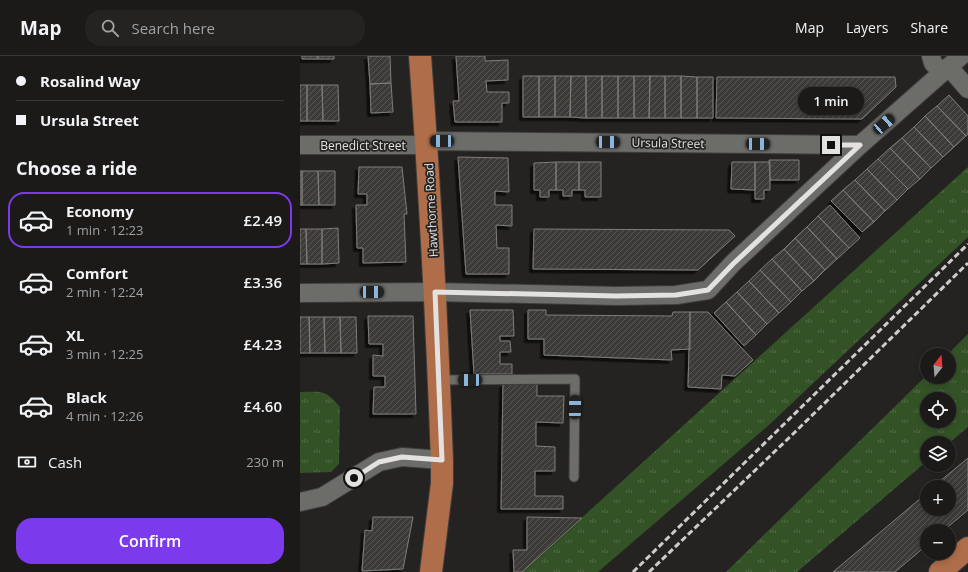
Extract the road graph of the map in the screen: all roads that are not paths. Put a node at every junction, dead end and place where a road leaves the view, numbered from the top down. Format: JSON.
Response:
{"nodes":[{"id":1,"x":420,"y":56,"type":"edge"},
{"id":2,"x":931,"y":56,"type":"edge"},
{"id":3,"x":951,"y":66,"type":"edge"},
{"id":4,"x":968,"y":90,"type":"edge"},
{"id":5,"x":427,"y":143,"type":"junction"},
{"id":6,"x":300,"y":145,"type":"edge"},
{"id":7,"x":860,"y":145,"type":"junction"},
{"id":8,"x":435,"y":292,"type":"junction"},
{"id":9,"x":300,"y":293,"type":"edge"},
{"id":10,"x":439,"y":380,"type":"junction"},
{"id":11,"x":442,"y":460,"type":"junction"},
{"id":12,"x":574,"y":477,"type":"dead end"},
{"id":13,"x":300,"y":502,"type":"edge"},
{"id":14,"x":968,"y":548,"type":"edge"},
{"id":15,"x":431,"y":572,"type":"edge"},
{"id":16,"x":940,"y":572,"type":"edge"}],
"edges":[{"from":1,"to":5,"type":"main road","name":"Hawthorne Road"},
{"from":2,"to":3,"type":"street"},
{"from":3,"to":4,"type":"street"},
{"from":3,"to":7,"type":"street"},
{"from":5,"to":6,"type":"street","name":"Benedict Street"},
{"from":5,"to":7,"type":"street","name":"Ursula Street"},
{"from":5,"to":8,"type":"main road","name":"Hawthorne Road"},
{"from":7,"to":8,"type":"street"},
{"from":8,"to":9,"type":"street"},
{"from":8,"to":10,"type":"main road","name":"Hawthorne Road"},
{"from":10,"to":11,"type":"main road","name":"Hawthorne Road"},
{"from":10,"to":12,"type":"lane"},
{"from":11,"to":13,"type":"street"},
{"from":11,"to":15,"type":"main road","name":"Hawthorne Road"},
{"from":14,"to":16,"type":"main road"}]}
